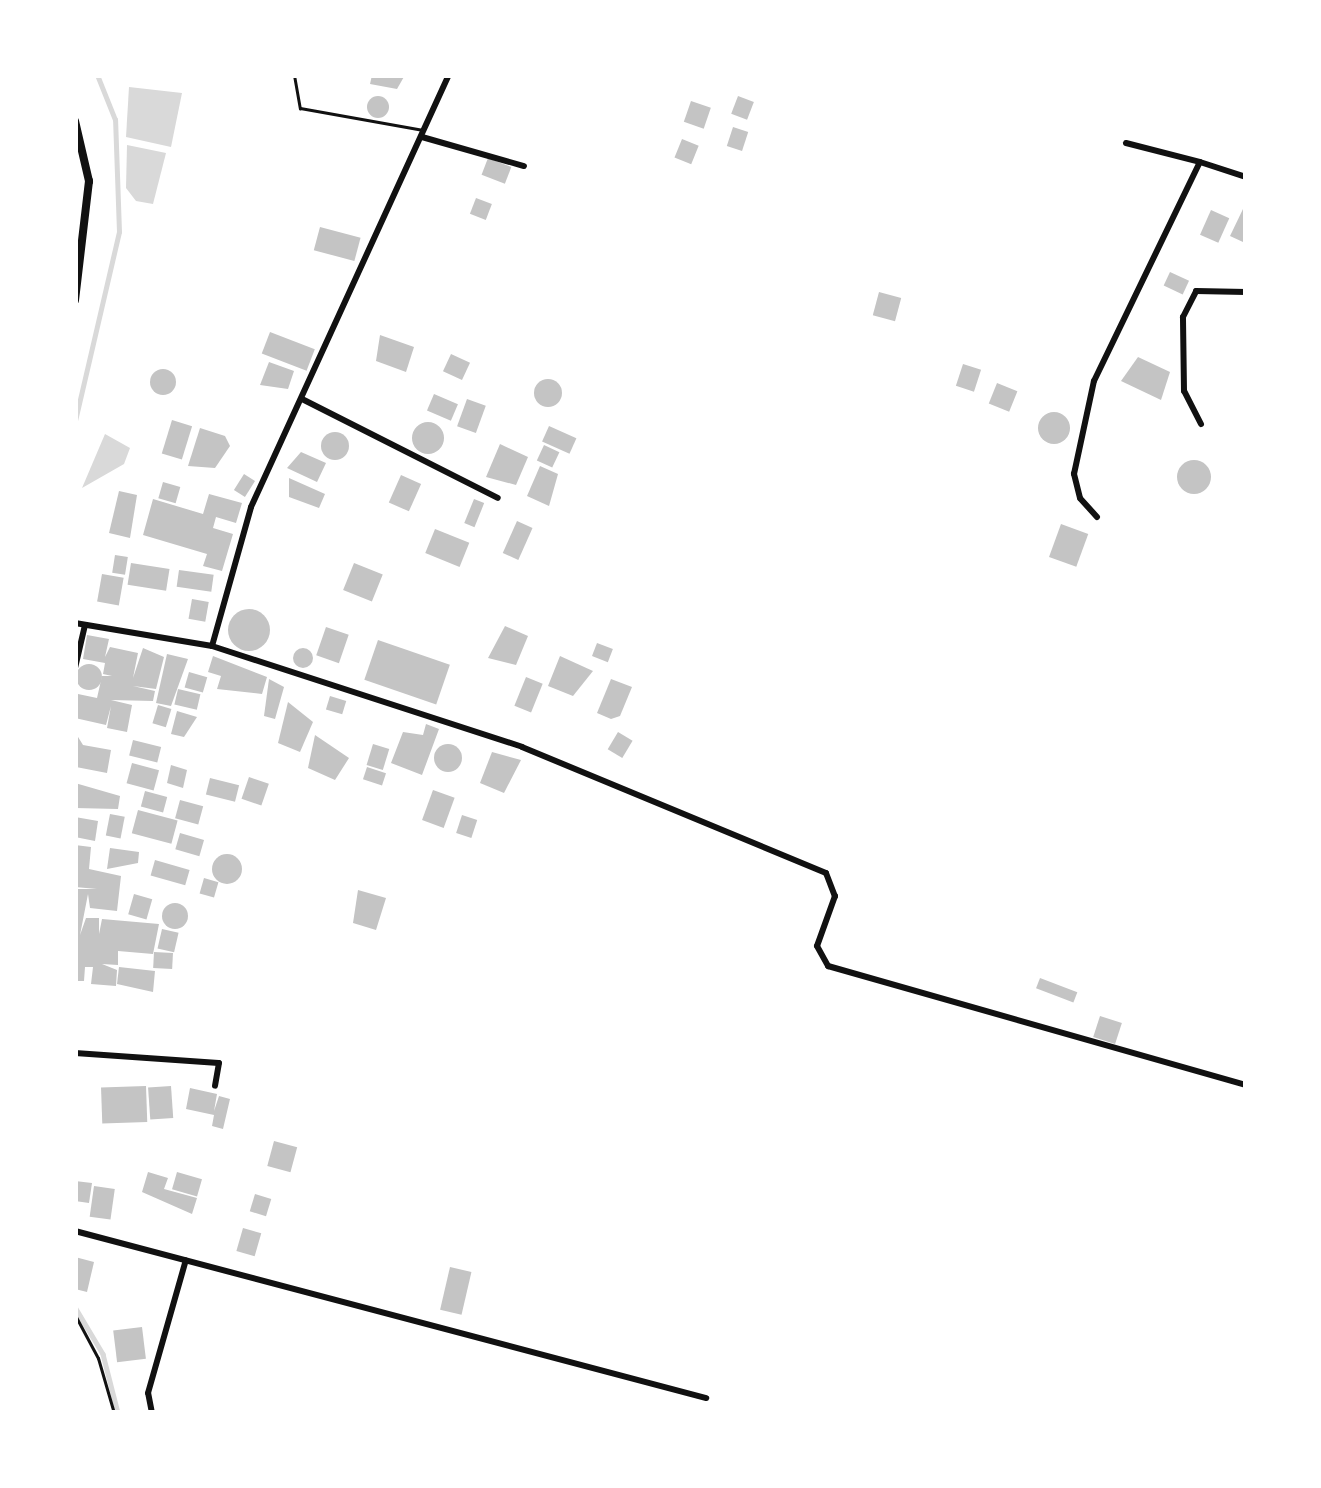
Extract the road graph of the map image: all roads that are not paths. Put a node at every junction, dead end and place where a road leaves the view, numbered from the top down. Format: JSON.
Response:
{"nodes":[{"id":1,"x":294,"y":75,"type":"edge"},
{"id":2,"x":449,"y":75,"type":"edge"},
{"id":3,"x":75,"y":121,"type":"edge"},
{"id":4,"x":423,"y":134,"type":"junction"},
{"id":5,"x":1126,"y":143,"type":"dead end"},
{"id":6,"x":1200,"y":162,"type":"junction"},
{"id":7,"x":524,"y":166,"type":"dead end"},
{"id":8,"x":1246,"y":177,"type":"edge"},
{"id":9,"x":1246,"y":292,"type":"edge"},
{"id":10,"x":75,"y":300,"type":"edge"},
{"id":11,"x":304,"y":400,"type":"junction"},
{"id":12,"x":1201,"y":424,"type":"dead end"},
{"id":13,"x":498,"y":498,"type":"dead end"},
{"id":14,"x":1097,"y":517,"type":"dead end"},
{"id":15,"x":75,"y":623,"type":"edge"},
{"id":16,"x":85,"y":625,"type":"junction"},
{"id":17,"x":212,"y":646,"type":"junction"},
{"id":18,"x":75,"y":668,"type":"edge"},
{"id":19,"x":75,"y":1054,"type":"edge"},
{"id":20,"x":1246,"y":1085,"type":"edge"},
{"id":21,"x":215,"y":1086,"type":"dead end"},
{"id":22,"x":75,"y":1231,"type":"edge"},
{"id":23,"x":186,"y":1260,"type":"junction"},
{"id":24,"x":706,"y":1398,"type":"dead end"},
{"id":25,"x":152,"y":1413,"type":"edge"}],
"edges":[{"from":1,"to":4,"type":"lane"},
{"from":2,"to":4,"type":"street"},
{"from":3,"to":10,"type":"street"},
{"from":4,"to":7,"type":"street"},
{"from":4,"to":11,"type":"street"},
{"from":5,"to":6,"type":"street"},
{"from":6,"to":8,"type":"street"},
{"from":6,"to":14,"type":"street"},
{"from":9,"to":12,"type":"street"},
{"from":11,"to":13,"type":"street"},
{"from":11,"to":17,"type":"street"},
{"from":15,"to":16,"type":"street"},
{"from":16,"to":17,"type":"street"},
{"from":16,"to":18,"type":"street"},
{"from":17,"to":20,"type":"street"},
{"from":19,"to":21,"type":"street"},
{"from":22,"to":23,"type":"street"},
{"from":23,"to":24,"type":"street"},
{"from":23,"to":25,"type":"street"}]}
